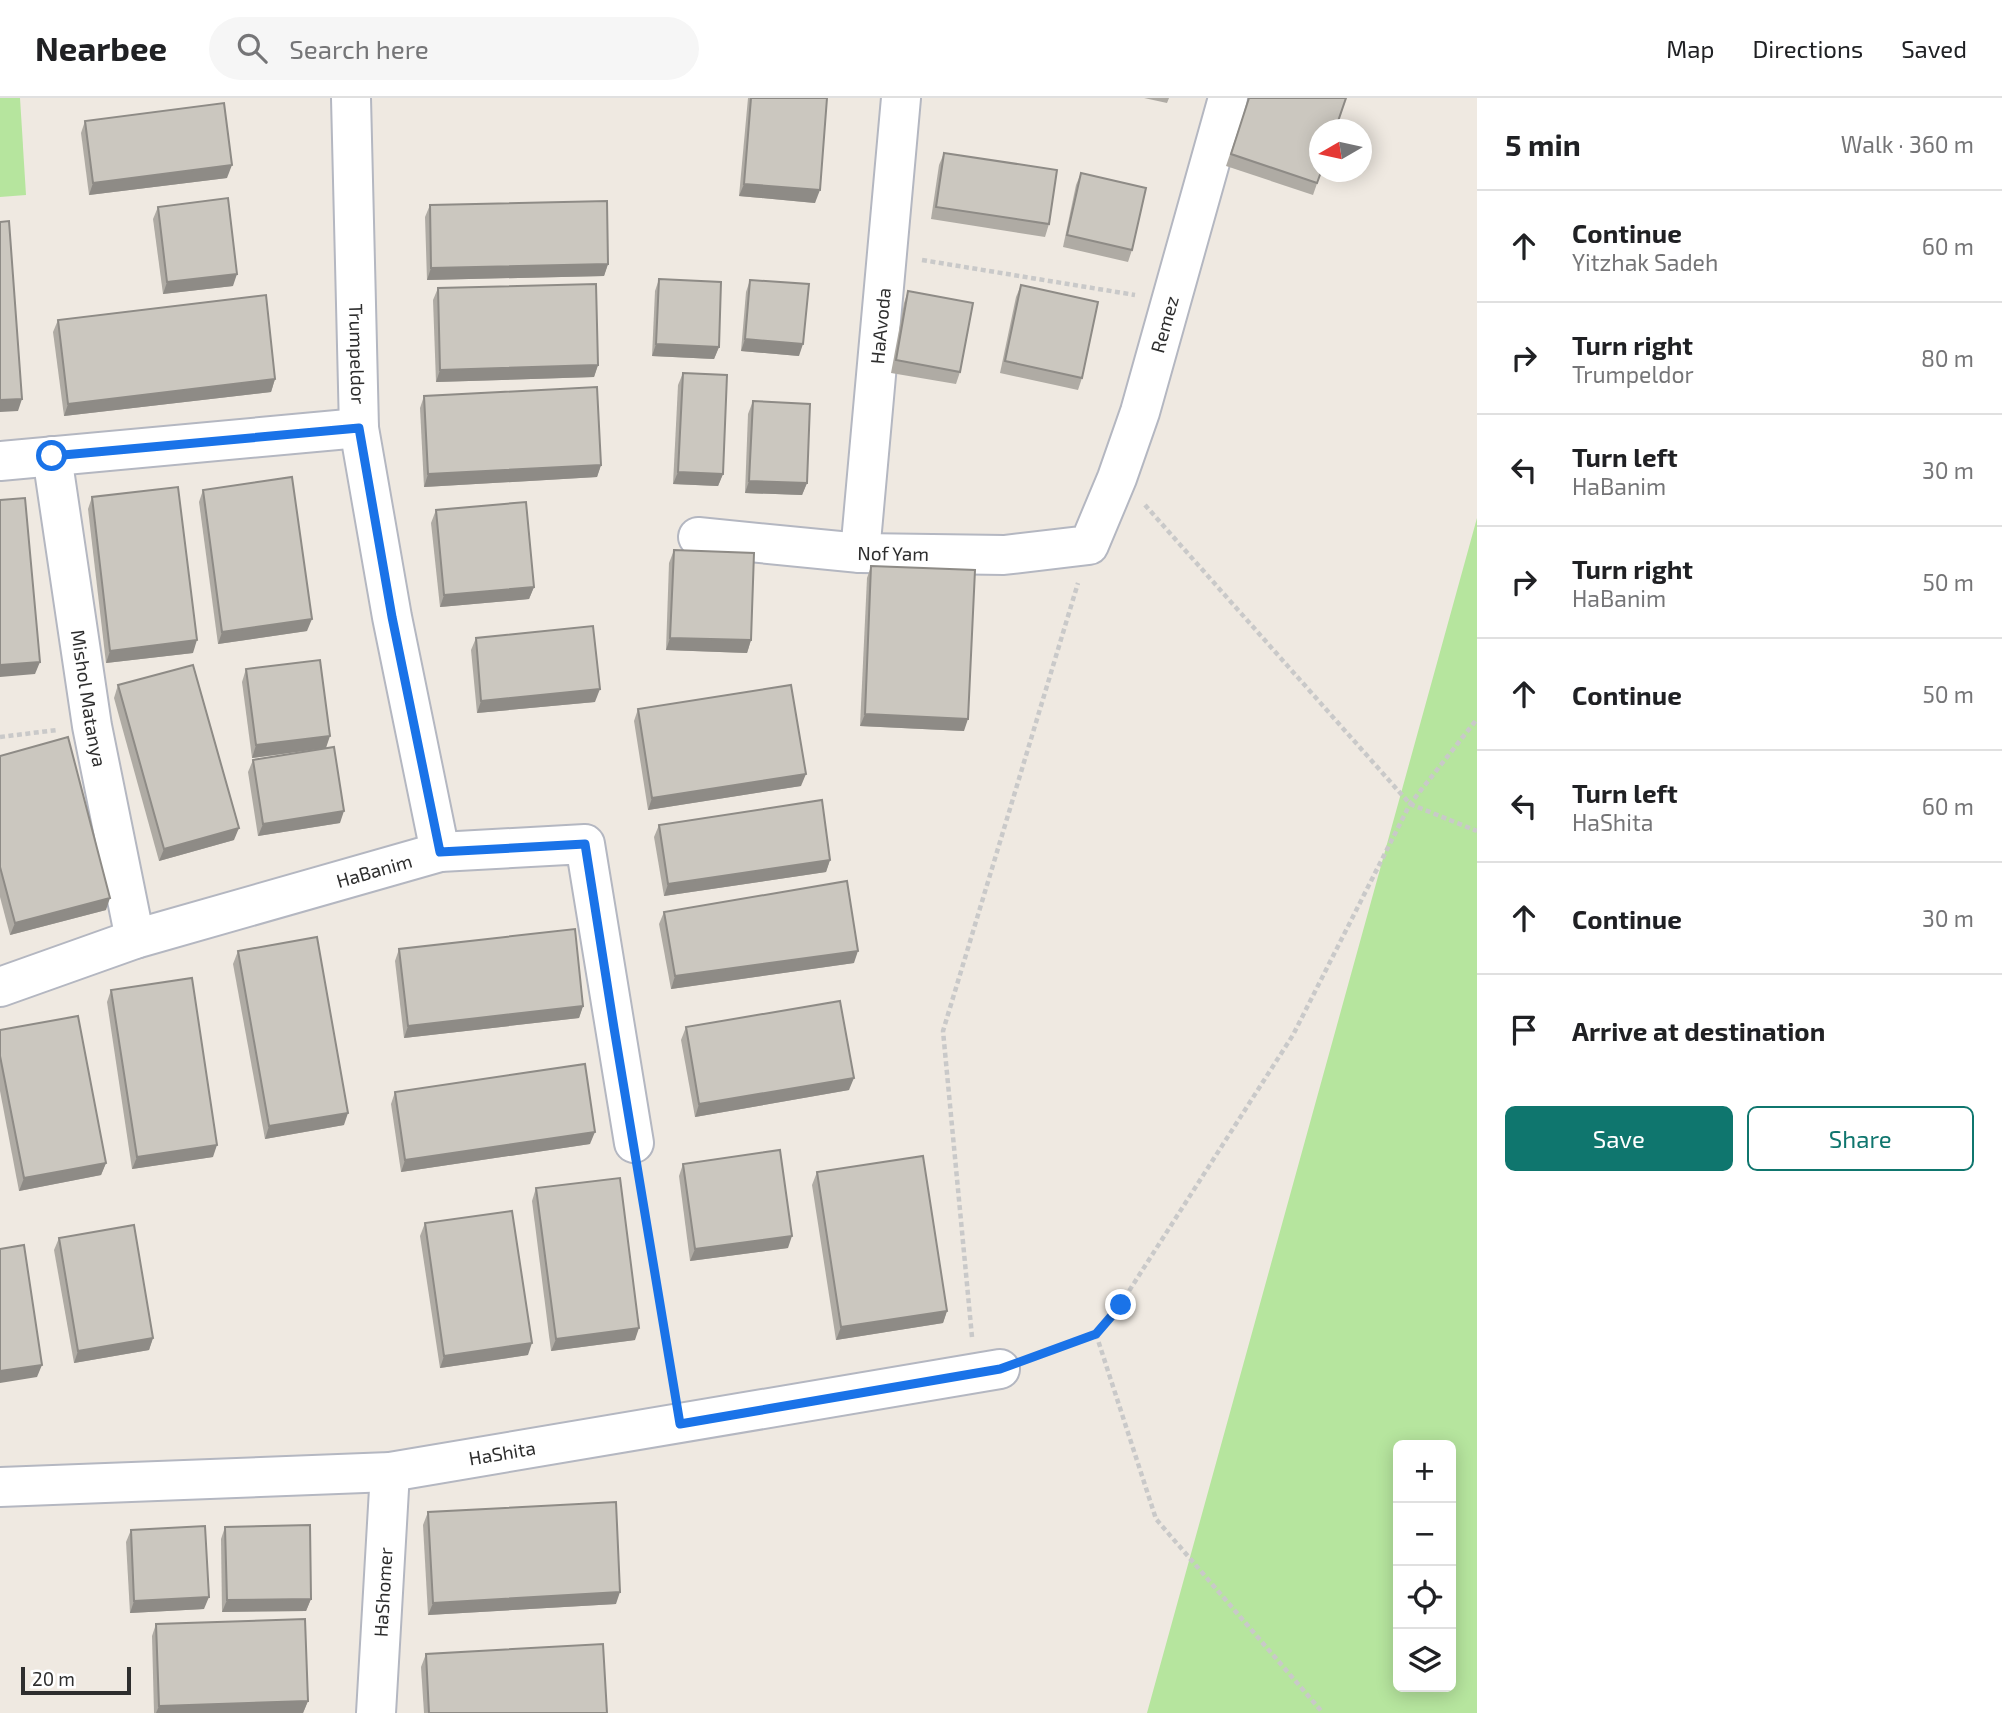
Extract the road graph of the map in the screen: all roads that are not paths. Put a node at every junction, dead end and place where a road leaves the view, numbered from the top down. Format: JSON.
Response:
{"nodes":[{"id":1,"x":351,"y":98,"type":"edge"},
{"id":2,"x":901,"y":98,"type":"edge"},
{"id":3,"x":1228,"y":98,"type":"edge"},
{"id":4,"x":359,"y":428,"type":"junction"},
{"id":5,"x":52,"y":456,"type":"junction"},
{"id":6,"x":0,"y":461,"type":"edge"},
{"id":7,"x":698,"y":537,"type":"dead end"},
{"id":8,"x":1089,"y":545,"type":"joint"},
{"id":9,"x":860,"y":553,"type":"junction"},
{"id":10,"x":440,"y":852,"type":"junction"},
{"id":11,"x":135,"y":939,"type":"junction"},
{"id":12,"x":0,"y":987,"type":"edge"},
{"id":13,"x":634,"y":1143,"type":"road end"},
{"id":14,"x":987,"y":1371,"type":"road end"},
{"id":15,"x":390,"y":1472,"type":"junction"},
{"id":16,"x":0,"y":1487,"type":"edge"},
{"id":17,"x":376,"y":1713,"type":"edge"}],
"edges":[{"from":1,"to":4,"type":"street","name":"Trumpeldor"},
{"from":2,"to":9,"type":"street","name":"HaAvoda"},
{"from":3,"to":8,"type":"street","name":"Remez"},
{"from":4,"to":5,"type":"street"},
{"from":4,"to":10,"type":"street","name":"Trumpeldor"},
{"from":5,"to":6,"type":"street"},
{"from":5,"to":11,"type":"street","name":"Mishol Matanya"},
{"from":7,"to":9,"type":"street","name":"Nof Yam"},
{"from":8,"to":9,"type":"street","name":"Nof Yam"},
{"from":10,"to":11,"type":"street","name":"HaBanim"},
{"from":10,"to":13,"type":"street","name":"HaBanim"},
{"from":11,"to":12,"type":"street","name":"HaBanim"},
{"from":14,"to":15,"type":"street","name":"HaShita"},
{"from":15,"to":16,"type":"street","name":"HaShita"},
{"from":15,"to":17,"type":"street","name":"HaShomer"}]}
